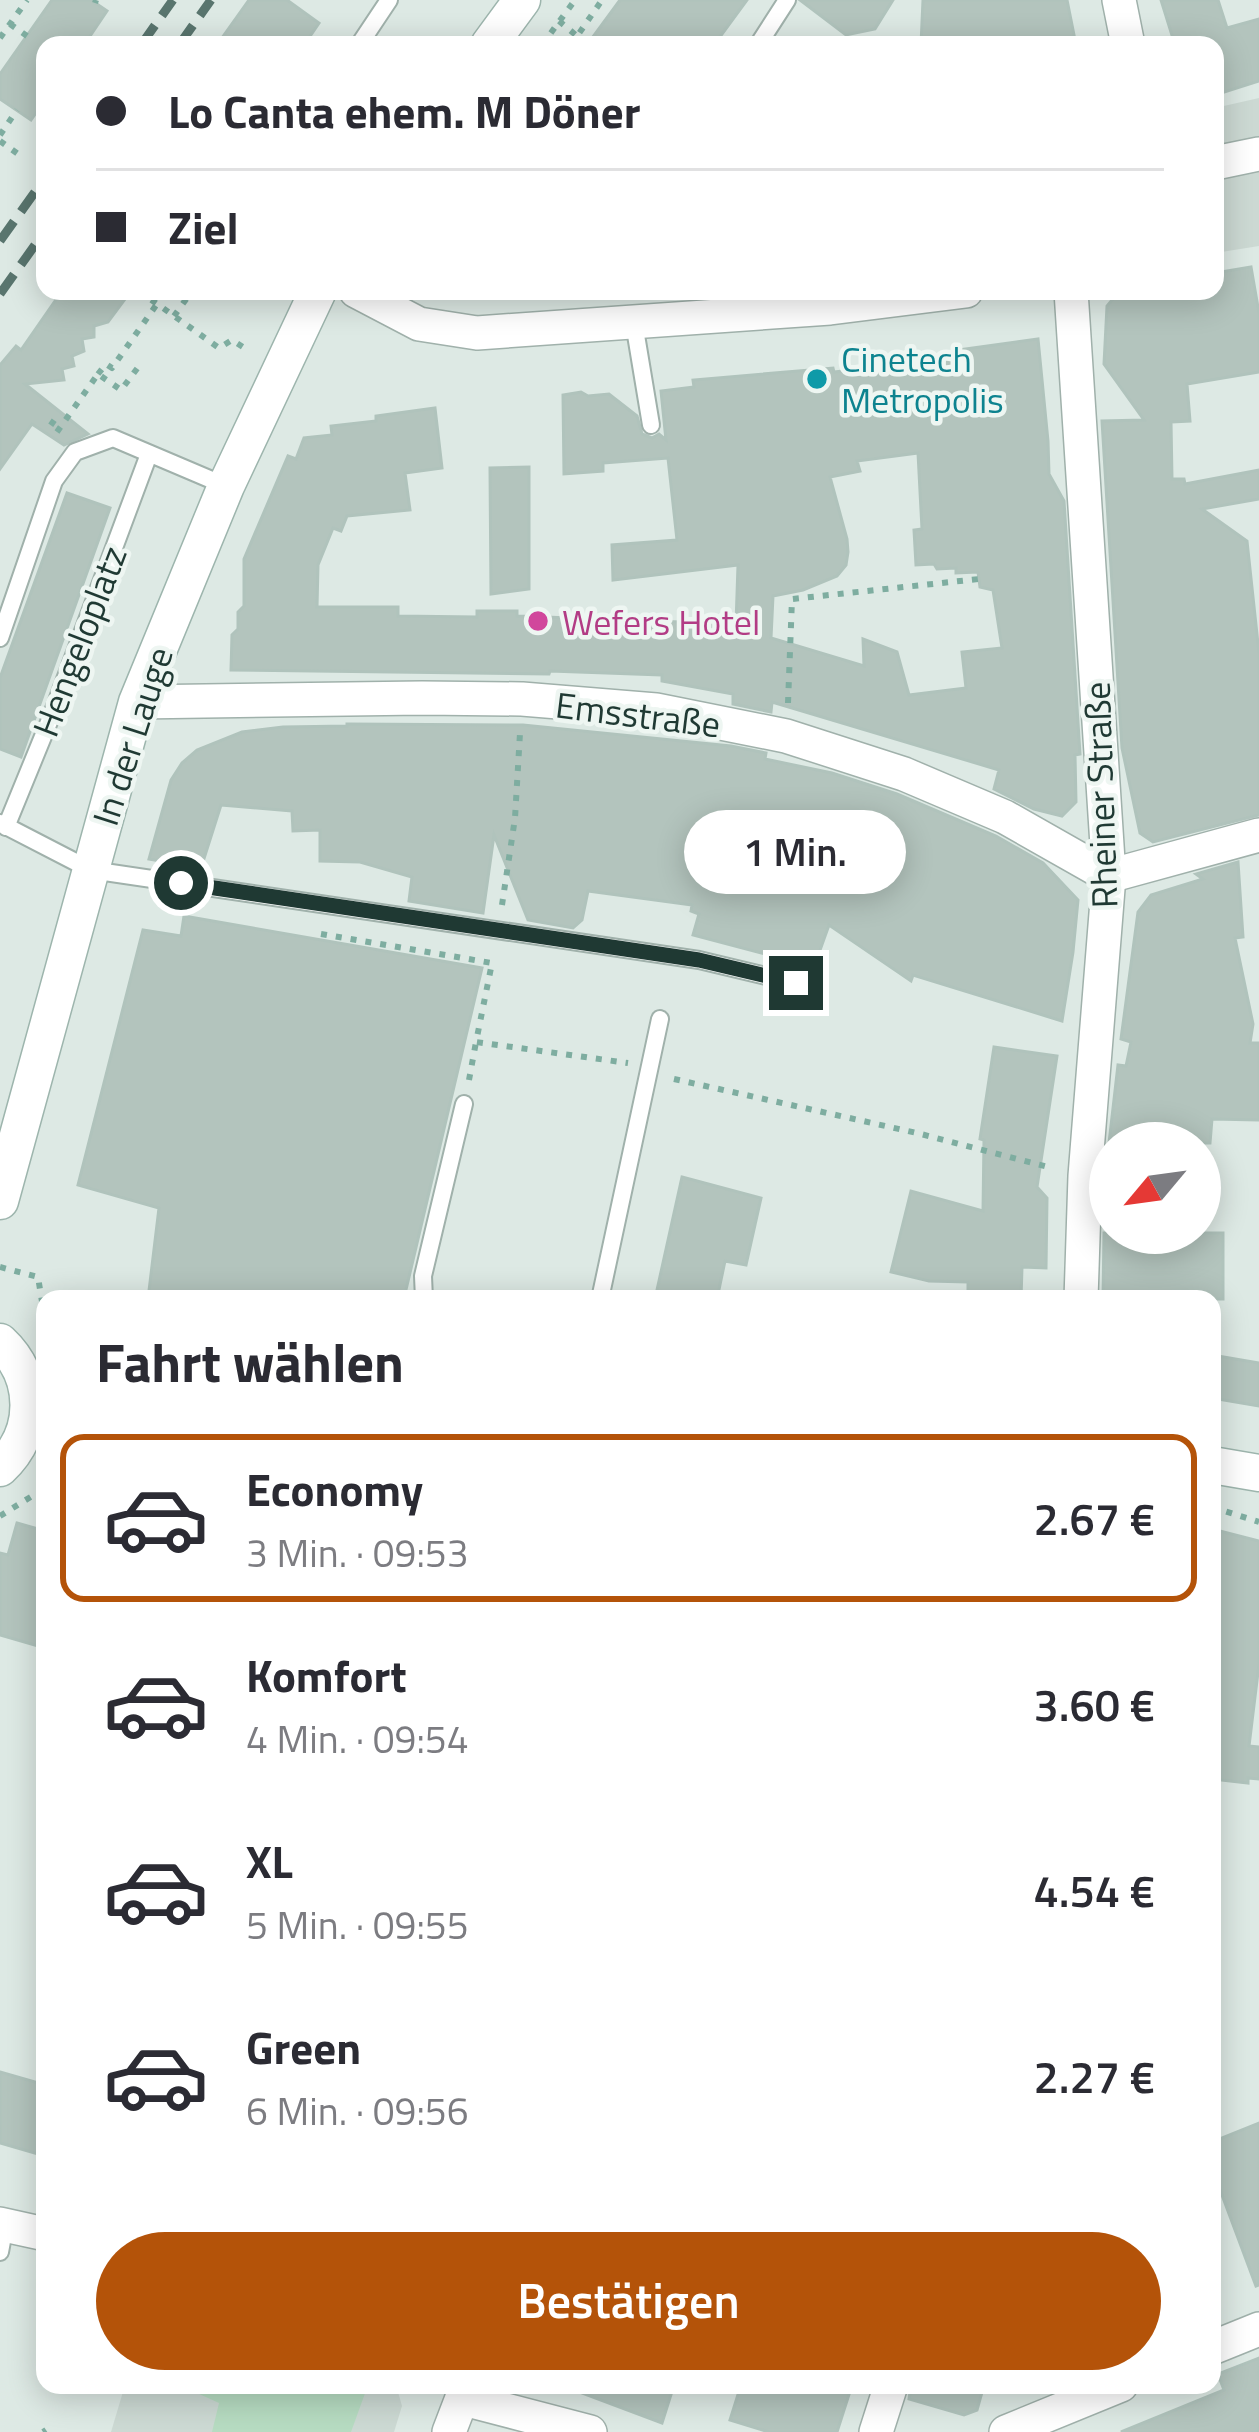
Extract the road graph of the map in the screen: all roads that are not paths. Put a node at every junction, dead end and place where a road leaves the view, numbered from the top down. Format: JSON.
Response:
{"nodes":[{"id":1,"x":389,"y":0,"type":"edge"},
{"id":2,"x":522,"y":0,"type":"edge"},
{"id":3,"x":788,"y":0,"type":"edge"},
{"id":4,"x":1119,"y":0,"type":"edge"},
{"id":5,"x":365,"y":36,"type":"edge"},
{"id":6,"x":496,"y":36,"type":"edge"},
{"id":7,"x":764,"y":36,"type":"edge"},
{"id":8,"x":1126,"y":36,"type":"edge"},
{"id":9,"x":1259,"y":154,"type":"edge"},
{"id":10,"x":1224,"y":161,"type":"edge"},
{"id":11,"x":314,"y":300,"type":"edge"},
{"id":12,"x":373,"y":300,"type":"edge"},
{"id":13,"x":829,"y":300,"type":"edge"},
{"id":14,"x":1072,"y":300,"type":"edge"},
{"id":15,"x":634,"y":323,"type":"junction"},
{"id":16,"x":651,"y":425,"type":"dead end"},
{"id":17,"x":149,"y":454,"type":"junction"},
{"id":18,"x":226,"y":486,"type":"junction"},
{"id":19,"x":0,"y":638,"type":"edge"},
{"id":20,"x":137,"y":703,"type":"junction"},
{"id":21,"x":3,"y":825,"type":"edge"},
{"id":22,"x":1259,"y":835,"type":"edge"},
{"id":23,"x":91,"y":870,"type":"junction"},
{"id":24,"x":1109,"y":876,"type":"junction"},
{"id":25,"x":796,"y":983,"type":"dead end"},
{"id":26,"x":660,"y":1019,"type":"dead end"},
{"id":27,"x":464,"y":1104,"type":"road end"},
{"id":28,"x":0,"y":1201,"type":"edge"},
{"id":29,"x":424,"y":1290,"type":"edge"},
{"id":30,"x":603,"y":1290,"type":"edge"},
{"id":31,"x":1081,"y":1290,"type":"edge"},
{"id":32,"x":0,"y":1342,"type":"edge"},
{"id":33,"x":36,"y":1400,"type":"edge"},
{"id":34,"x":36,"y":1408,"type":"edge"},
{"id":35,"x":1221,"y":1467,"type":"edge"},
{"id":36,"x":0,"y":1468,"type":"edge"},
{"id":37,"x":1259,"y":1473,"type":"edge"},
{"id":38,"x":2,"y":2234,"type":"edge"},
{"id":39,"x":36,"y":2234,"type":"edge"},
{"id":40,"x":1259,"y":2329,"type":"edge"},
{"id":41,"x":1221,"y":2344,"type":"edge"},
{"id":42,"x":465,"y":2394,"type":"edge"},
{"id":43,"x":472,"y":2394,"type":"edge"},
{"id":44,"x":888,"y":2394,"type":"edge"},
{"id":45,"x":1099,"y":2394,"type":"edge"},
{"id":46,"x":449,"y":2432,"type":"edge"},
{"id":47,"x":590,"y":2432,"type":"edge"},
{"id":48,"x":876,"y":2432,"type":"edge"},
{"id":49,"x":1006,"y":2432,"type":"edge"}],
"edges":[{"from":1,"to":5,"type":"lane"},
{"from":2,"to":6,"type":"street"},
{"from":3,"to":7,"type":"lane"},
{"from":4,"to":8,"type":"street"},
{"from":9,"to":10,"type":"street"},
{"from":11,"to":18,"type":"street","name":"In der Lauge"},
{"from":12,"to":15,"type":"street"},
{"from":13,"to":15,"type":"street"},
{"from":14,"to":24,"type":"street","name":"Rheiner Straße"},
{"from":15,"to":16,"type":"lane"},
{"from":17,"to":18,"type":"lane","name":"Hengeloplatz"},
{"from":17,"to":19,"type":"lane","name":"Hengeloplatz"},
{"from":17,"to":21,"type":"lane","name":"Hengeloplatz"},
{"from":18,"to":20,"type":"street","name":"In der Lauge"},
{"from":20,"to":23,"type":"street","name":"In der Lauge"},
{"from":20,"to":24,"type":"street","name":"Emsstraße"},
{"from":21,"to":23,"type":"lane","name":"Hengeloplatz"},
{"from":22,"to":24,"type":"street"},
{"from":23,"to":25,"type":"lane","name":"Hengeloplatz"},
{"from":23,"to":28,"type":"street","name":"In der Lauge"},
{"from":24,"to":31,"type":"street","name":"Rheiner Straße"},
{"from":26,"to":30,"type":"lane"},
{"from":27,"to":29,"type":"lane"},
{"from":32,"to":33,"type":"street"},
{"from":34,"to":36,"type":"street"},
{"from":35,"to":37,"type":"street"},
{"from":38,"to":39,"type":"street"},
{"from":40,"to":41,"type":"street"},
{"from":42,"to":46,"type":"street"},
{"from":43,"to":47,"type":"street"},
{"from":44,"to":48,"type":"street"},
{"from":45,"to":49,"type":"street"}]}
